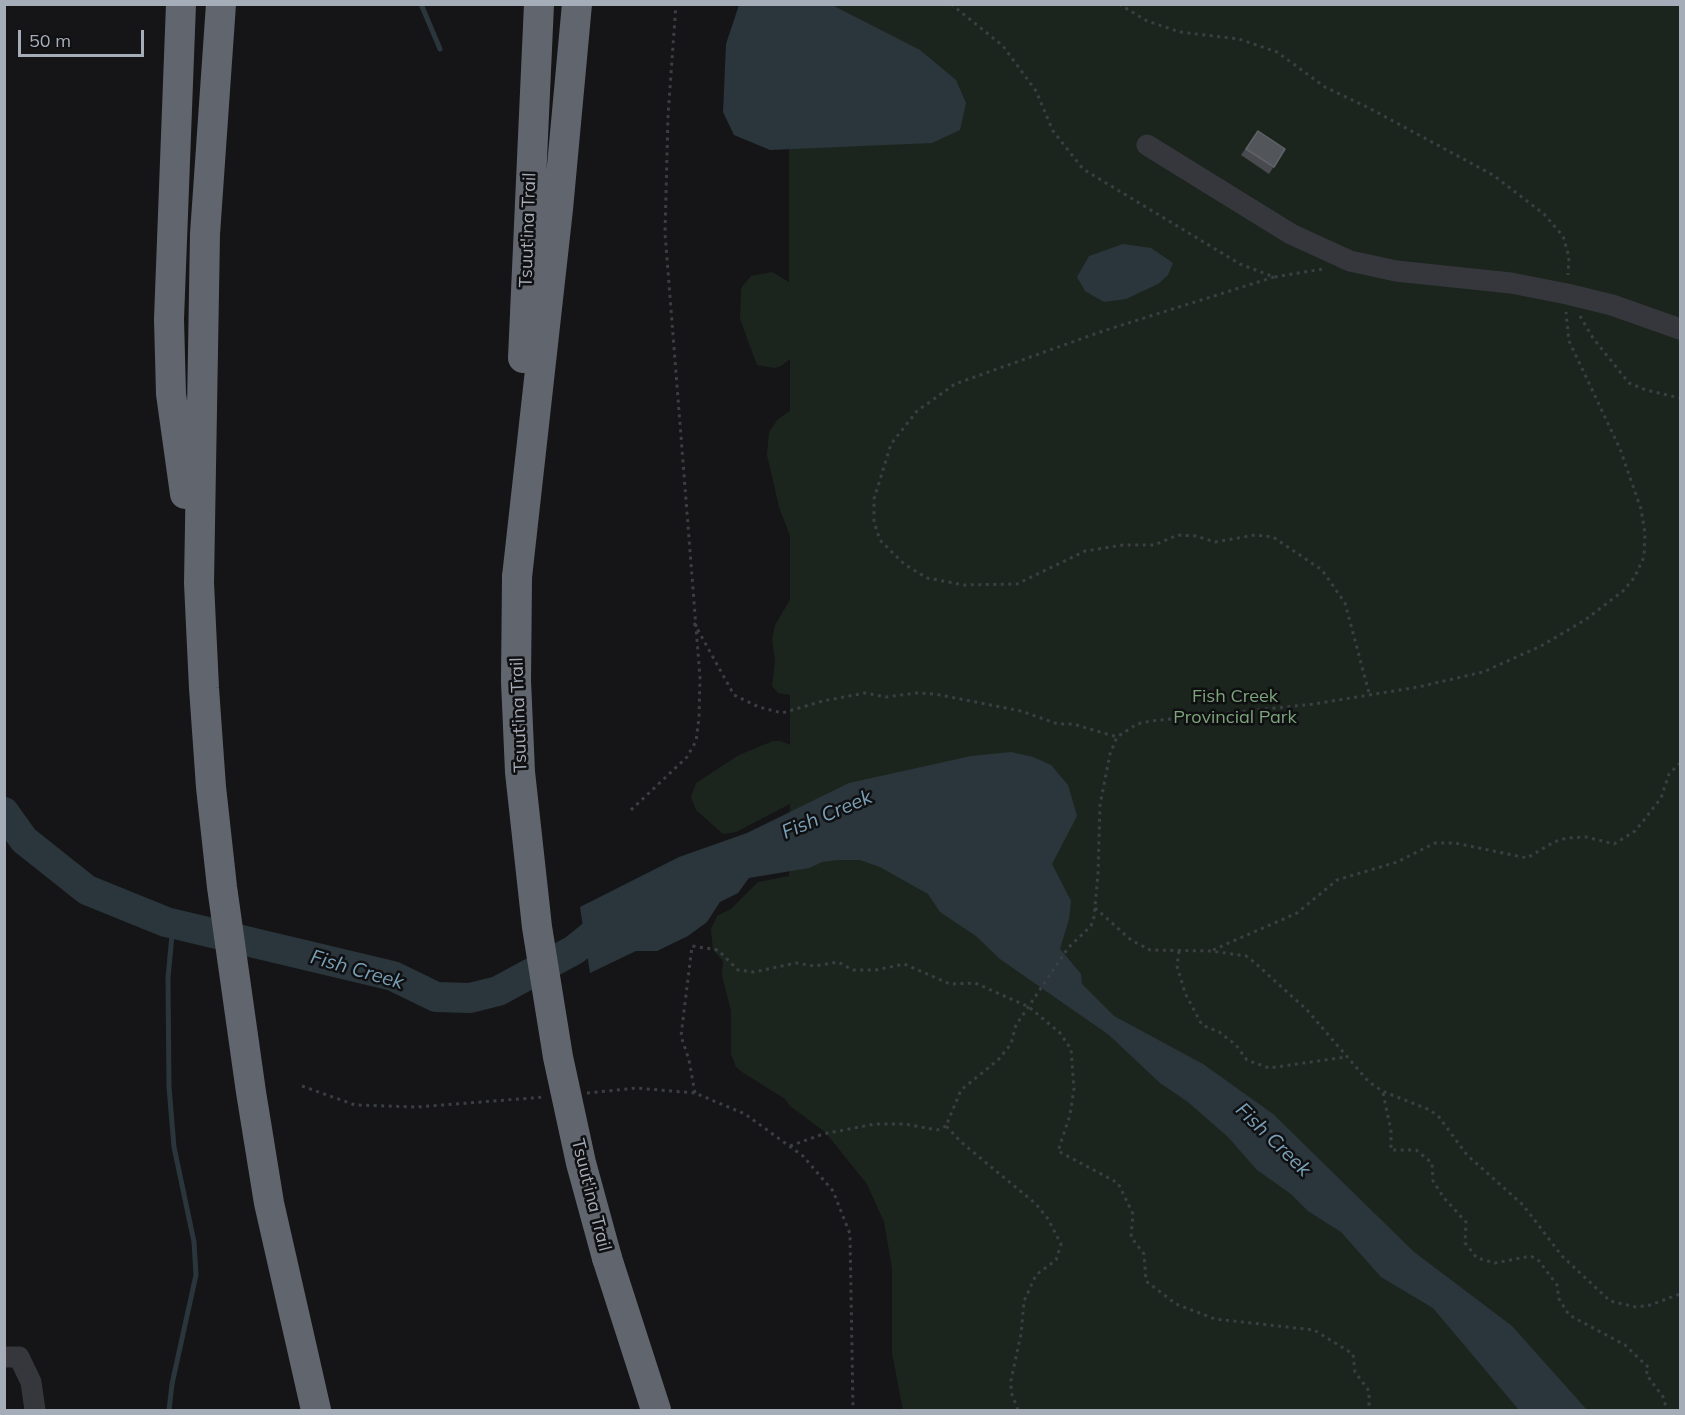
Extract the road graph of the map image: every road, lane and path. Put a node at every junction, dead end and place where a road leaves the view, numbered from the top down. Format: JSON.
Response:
{"nodes":[{"id":1,"x":181,"y":4,"type":"edge"},
{"id":2,"x":221,"y":4,"type":"edge"},
{"id":3,"x":539,"y":4,"type":"edge"},
{"id":4,"x":577,"y":4,"type":"edge"},
{"id":5,"x":676,"y":4,"type":"edge"},
{"id":6,"x":951,"y":4,"type":"edge"},
{"id":7,"x":1119,"y":4,"type":"edge"},
{"id":8,"x":1147,"y":145,"type":"dead end"},
{"id":9,"x":1350,"y":261,"type":"junction"},
{"id":10,"x":1274,"y":277,"type":"junction"},
{"id":11,"x":1567,"y":294,"type":"junction"},
{"id":12,"x":1680,"y":329,"type":"edge"},
{"id":13,"x":1680,"y":398,"type":"edge"},
{"id":14,"x":517,"y":577,"type":"junction"},
{"id":15,"x":198,"y":583,"type":"junction"},
{"id":16,"x":693,"y":621,"type":"junction"},
{"id":17,"x":1369,"y":693,"type":"junction"},
{"id":18,"x":1117,"y":737,"type":"junction"},
{"id":19,"x":1680,"y":763,"type":"edge"},
{"id":20,"x":631,"y":810,"type":"dead end"},
{"id":21,"x":1095,"y":908,"type":"junction"},
{"id":22,"x":1179,"y":951,"type":"junction"},
{"id":23,"x":1211,"y":951,"type":"junction"},
{"id":24,"x":1029,"y":1006,"type":"junction"},
{"id":25,"x":1346,"y":1057,"type":"junction"},
{"id":26,"x":302,"y":1086,"type":"dead end"},
{"id":27,"x":1382,"y":1091,"type":"junction"},
{"id":28,"x":695,"y":1092,"type":"junction"},
{"id":29,"x":577,"y":1094,"type":"dead end"},
{"id":30,"x":553,"y":1096,"type":"dead end"},
{"id":31,"x":946,"y":1126,"type":"junction"},
{"id":32,"x":790,"y":1146,"type":"junction"},
{"id":33,"x":1680,"y":1294,"type":"edge"},
{"id":34,"x":4,"y":1357,"type":"edge"},
{"id":35,"x":35,"y":1410,"type":"edge"},
{"id":36,"x":316,"y":1410,"type":"edge"},
{"id":37,"x":656,"y":1410,"type":"edge"},
{"id":38,"x":853,"y":1410,"type":"edge"},
{"id":39,"x":1018,"y":1410,"type":"edge"},
{"id":40,"x":1369,"y":1410,"type":"edge"},
{"id":41,"x":1667,"y":1410,"type":"edge"}],
"edges":[{"from":1,"to":15,"type":"highway"},
{"from":2,"to":15,"type":"highway"},
{"from":3,"to":14,"type":"highway","name":"Tsuut'ina Trail"},
{"from":4,"to":14,"type":"highway"},
{"from":5,"to":16,"type":"path"},
{"from":6,"to":10,"type":"path"},
{"from":7,"to":11,"type":"path"},
{"from":8,"to":9,"type":"lane"},
{"from":9,"to":10,"type":"path"},
{"from":9,"to":11,"type":"lane"},
{"from":10,"to":17,"type":"path"},
{"from":11,"to":12,"type":"lane"},
{"from":11,"to":13,"type":"path"},
{"from":11,"to":17,"type":"path"},
{"from":14,"to":37,"type":"highway","name":"Tsuut'ina Trail","bridge":true},
{"from":15,"to":36,"type":"highway"},
{"from":16,"to":18,"type":"path"},
{"from":16,"to":20,"type":"path"},
{"from":17,"to":18,"type":"path"},
{"from":18,"to":21,"type":"path"},
{"from":19,"to":23,"type":"path"},
{"from":21,"to":22,"type":"path"},
{"from":21,"to":24,"type":"path"},
{"from":22,"to":23,"type":"path"},
{"from":22,"to":25,"type":"path"},
{"from":23,"to":25,"type":"path"},
{"from":24,"to":28,"type":"path"},
{"from":24,"to":31,"type":"path"},
{"from":24,"to":40,"type":"path"},
{"from":25,"to":27,"type":"path"},
{"from":26,"to":30,"type":"path"},
{"from":27,"to":33,"type":"path"},
{"from":27,"to":41,"type":"path"},
{"from":28,"to":29,"type":"path"},
{"from":28,"to":32,"type":"path"},
{"from":31,"to":32,"type":"path"},
{"from":31,"to":39,"type":"path"},
{"from":32,"to":38,"type":"path"},
{"from":34,"to":35,"type":"lane"}]}
